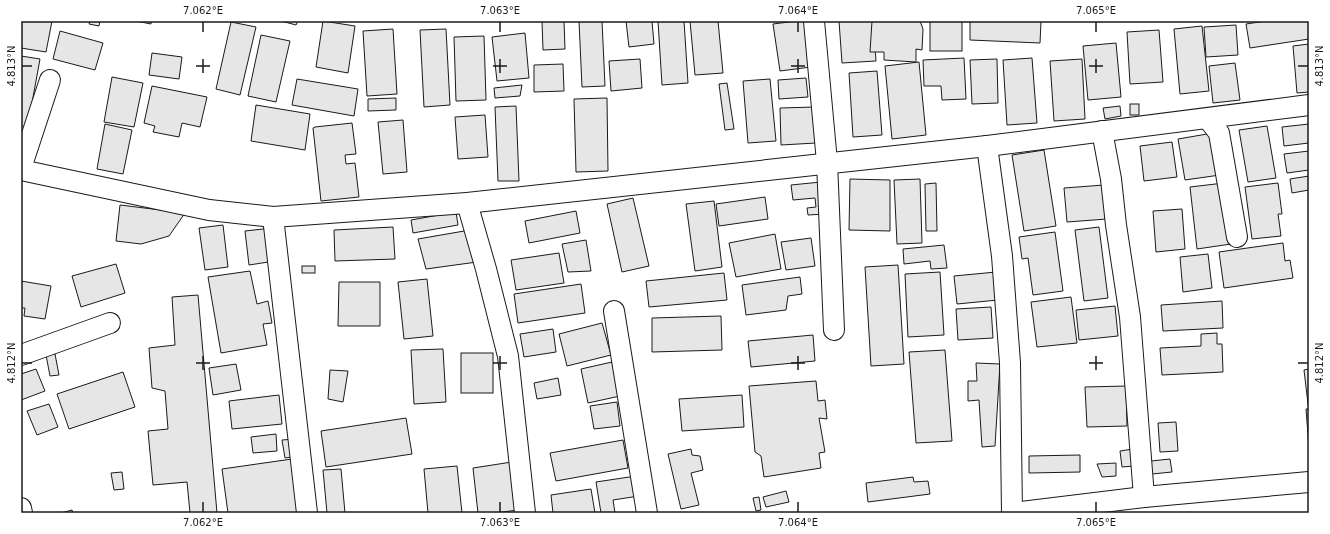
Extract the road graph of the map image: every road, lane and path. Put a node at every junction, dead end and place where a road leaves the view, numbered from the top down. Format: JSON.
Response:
{"nodes":[{"id":1,"x":814,"y":21,"type":"edge"},
{"id":2,"x":50,"y":80,"type":"dead end"},
{"id":3,"x":1309,"y":105,"type":"edge"},
{"id":4,"x":1208,"y":119,"type":"junction"},
{"id":5,"x":1102,"y":131,"type":"junction"},
{"id":6,"x":987,"y":146,"type":"junction"},
{"id":7,"x":827,"y":162,"type":"junction"},
{"id":8,"x":21,"y":169,"type":"edge"},
{"id":9,"x":466,"y":204,"type":"junction"},
{"id":10,"x":273,"y":216,"type":"junction"},
{"id":11,"x":1236,"y":237,"type":"dead end"},
{"id":12,"x":614,"y":311,"type":"dead end"},
{"id":13,"x":110,"y":323,"type":"dead end"},
{"id":14,"x":834,"y":330,"type":"dead end"},
{"id":15,"x":21,"y":355,"type":"edge"},
{"id":16,"x":1309,"y":482,"type":"edge"},
{"id":17,"x":1144,"y":497,"type":"junction"},
{"id":18,"x":21,"y":508,"type":"edge"},
{"id":19,"x":22,"y":513,"type":"edge"},
{"id":20,"x":307,"y":513,"type":"edge"},
{"id":21,"x":525,"y":513,"type":"edge"},
{"id":22,"x":647,"y":513,"type":"edge"},
{"id":23,"x":1013,"y":513,"type":"edge"}],
"edges":[{"from":1,"to":7,"type":"street"},
{"from":2,"to":8,"type":"street"},
{"from":3,"to":4,"type":"street"},
{"from":4,"to":5,"type":"street"},
{"from":4,"to":11,"type":"street"},
{"from":5,"to":6,"type":"street"},
{"from":5,"to":17,"type":"street"},
{"from":6,"to":7,"type":"street"},
{"from":6,"to":23,"type":"street"},
{"from":7,"to":9,"type":"street"},
{"from":7,"to":14,"type":"street"},
{"from":8,"to":10,"type":"street"},
{"from":9,"to":10,"type":"street"},
{"from":9,"to":21,"type":"street"},
{"from":10,"to":20,"type":"street"},
{"from":12,"to":22,"type":"street"},
{"from":13,"to":15,"type":"street"},
{"from":16,"to":17,"type":"street"},
{"from":17,"to":23,"type":"street"},
{"from":18,"to":19,"type":"street"}]}
